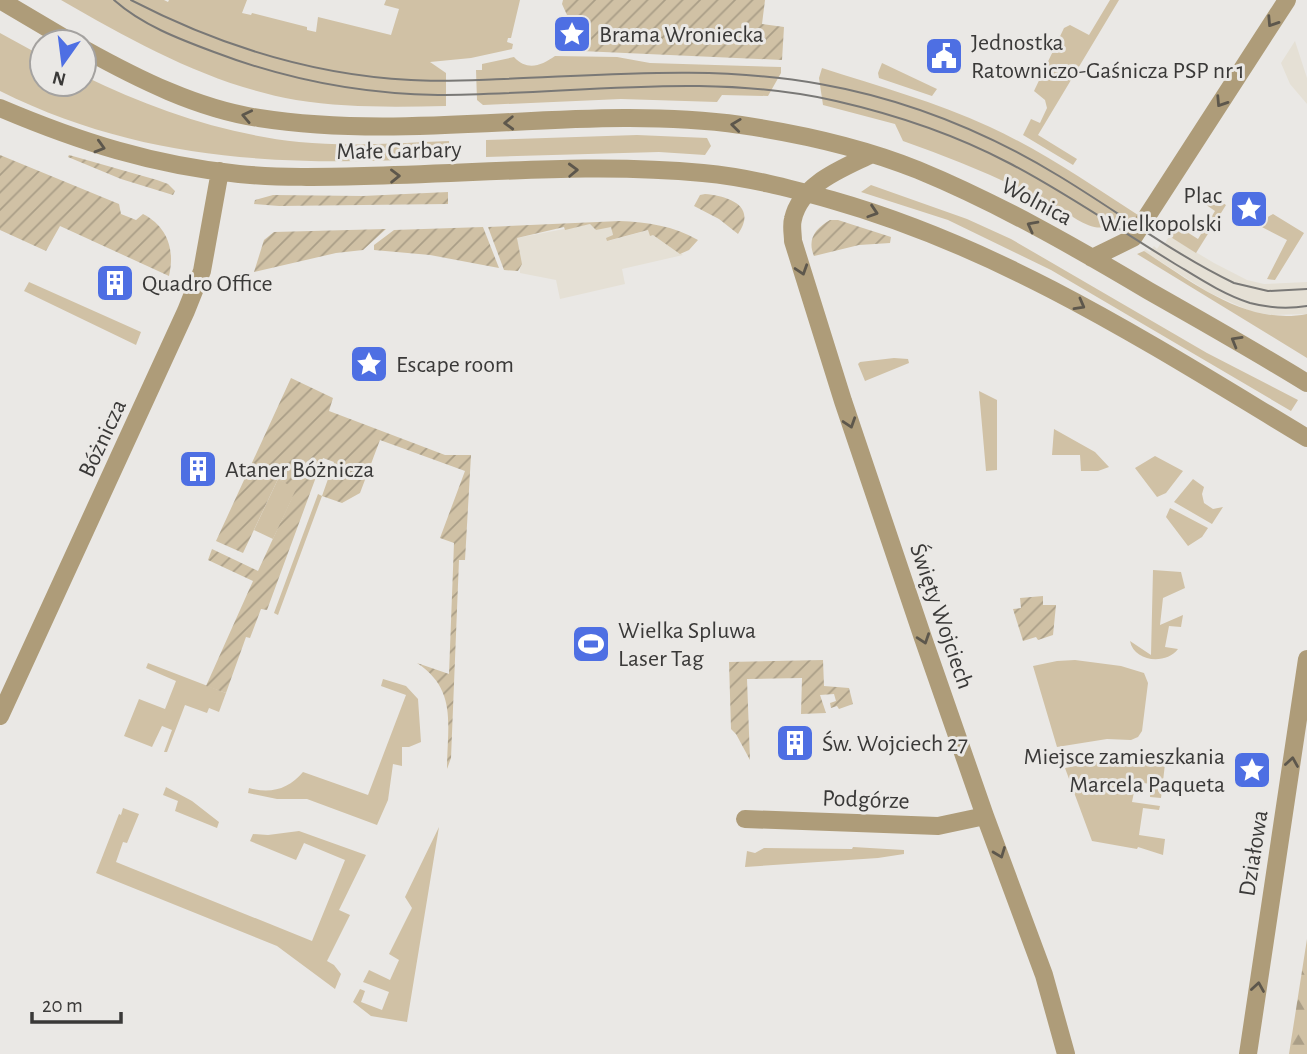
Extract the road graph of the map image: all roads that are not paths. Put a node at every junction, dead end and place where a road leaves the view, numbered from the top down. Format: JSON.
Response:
{"nodes":[{"id":1,"x":0,"y":0,"type":"edge"},
{"id":2,"x":1287,"y":0,"type":"edge"},
{"id":3,"x":47,"y":28,"type":"edge"},
{"id":4,"x":98,"y":56,"type":"edge"},
{"id":5,"x":0,"y":108,"type":"edge"},
{"id":6,"x":803,"y":135,"type":"joint"},
{"id":7,"x":872,"y":154,"type":"junction"},
{"id":8,"x":220,"y":171,"type":"junction"},
{"id":9,"x":807,"y":193,"type":"junction"},
{"id":10,"x":1092,"y":258,"type":"junction"},
{"id":11,"x":1307,"y":383,"type":"edge"},
{"id":12,"x":1307,"y":438,"type":"edge"},
{"id":13,"x":1307,"y":659,"type":"edge"},
{"id":14,"x":0,"y":716,"type":"edge"},
{"id":15,"x":985,"y":816,"type":"junction"},
{"id":16,"x":745,"y":819,"type":"dead end"},
{"id":17,"x":1066,"y":1054,"type":"edge"},
{"id":18,"x":1248,"y":1054,"type":"edge"}],
"edges":[{"from":1,"to":3,"type":"street"},
{"from":2,"to":10,"type":"street","one_way":true},
{"from":6,"to":4,"type":"street","name":"Małe Garbary","one_way":true},
{"from":5,"to":8,"type":"street","name":"Małe Garbary","one_way":true},
{"from":6,"to":7,"type":"street","name":"Wolnica"},
{"from":7,"to":9,"type":"street"},
{"from":10,"to":7,"type":"street","name":"Wolnica","one_way":true},
{"from":8,"to":9,"type":"street","name":"Małe Garbary","one_way":true},
{"from":8,"to":14,"type":"street","name":"Bóżnicza"},
{"from":9,"to":12,"type":"street","one_way":true},
{"from":9,"to":15,"type":"street","name":"Święty Wojciech","one_way":true},
{"from":11,"to":10,"type":"street","name":"Wolnica","one_way":true},
{"from":18,"to":13,"type":"street","name":"Działowa","one_way":true},
{"from":15,"to":16,"type":"street","name":"Podgórze"},
{"from":15,"to":17,"type":"street","name":"Święty Wojciech","one_way":true}]}
